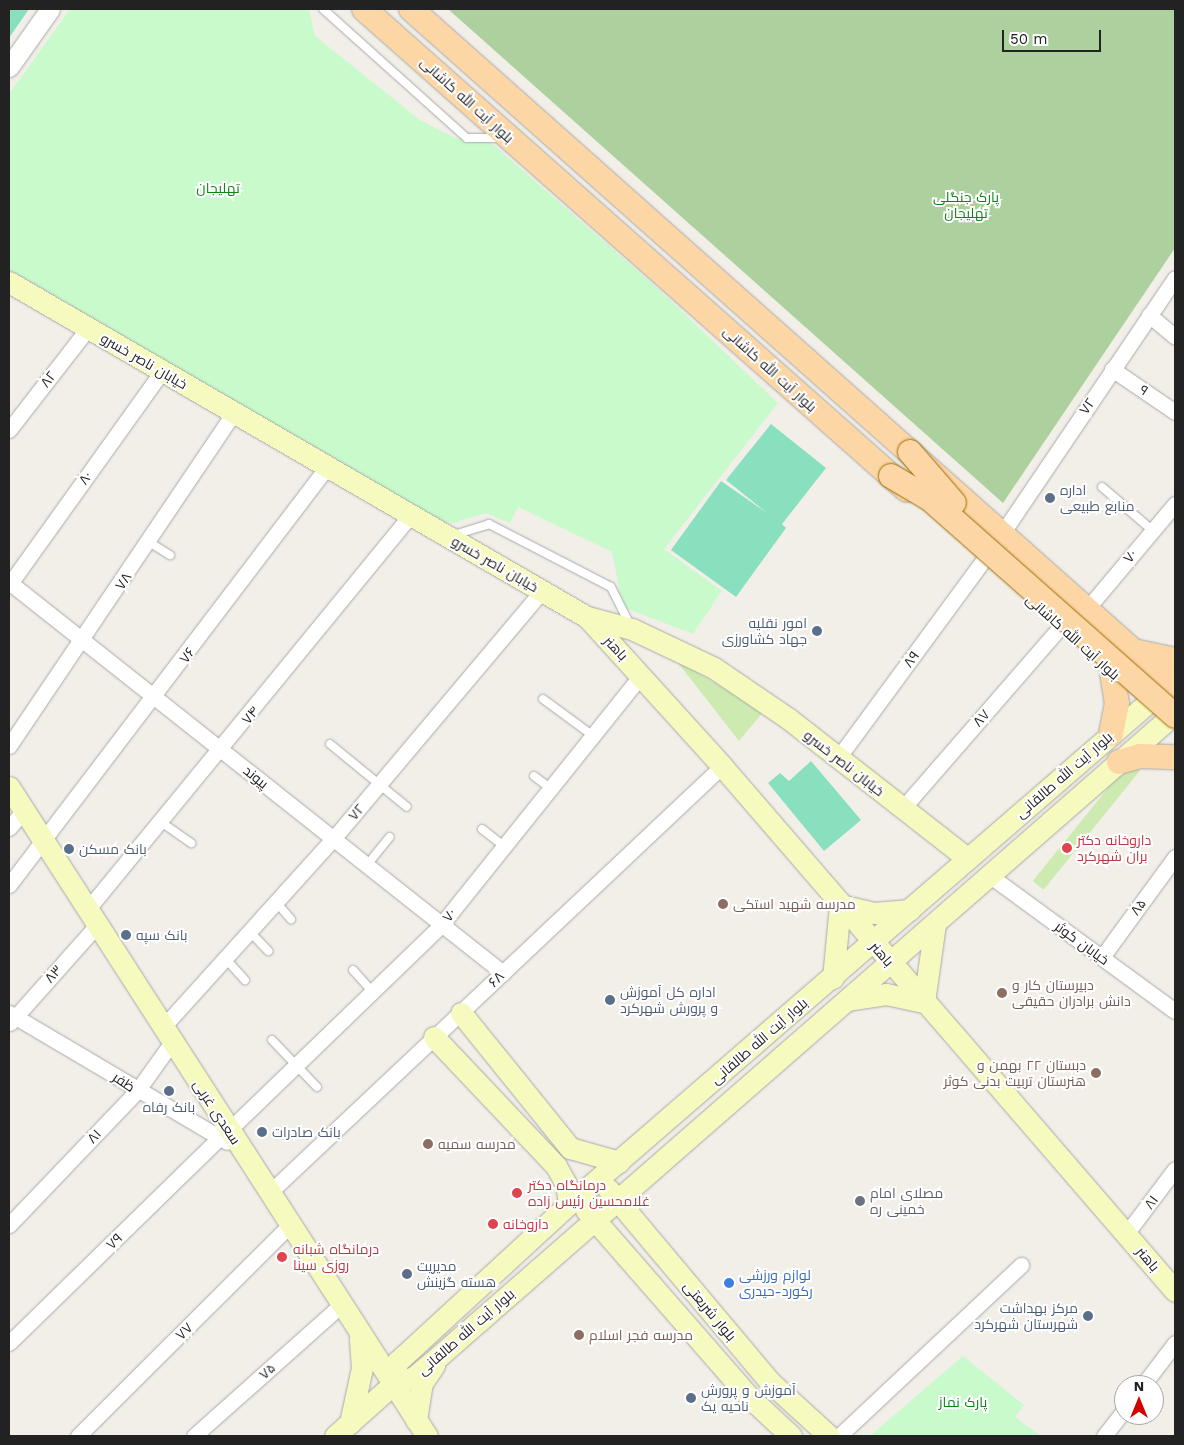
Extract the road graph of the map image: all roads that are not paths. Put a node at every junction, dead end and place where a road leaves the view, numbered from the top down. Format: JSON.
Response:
{"nodes":[{"id":1,"x":50,"y":9,"type":"edge"},
{"id":2,"x":323,"y":9,"type":"edge"},
{"id":3,"x":364,"y":9,"type":"edge"},
{"id":4,"x":411,"y":9,"type":"edge"},
{"id":5,"x":9,"y":66,"type":"edge"},
{"id":6,"x":510,"y":138,"type":"junction"},
{"id":7,"x":1175,"y":278,"type":"edge"},
{"id":8,"x":9,"y":282,"type":"edge"},
{"id":9,"x":1149,"y":315,"type":"junction"},
{"id":10,"x":88,"y":328,"type":"junction"},
{"id":11,"x":1175,"y":337,"type":"edge"},
{"id":12,"x":1112,"y":369,"type":"junction"},
{"id":13,"x":162,"y":371,"type":"junction"},
{"id":14,"x":234,"y":412,"type":"junction"},
{"id":15,"x":1175,"y":412,"type":"edge"},
{"id":16,"x":9,"y":430,"type":"edge"},
{"id":17,"x":910,"y":452,"type":"junction"},
{"id":18,"x":327,"y":466,"type":"junction"},
{"id":19,"x":890,"y":476,"type":"junction"},
{"id":20,"x":1102,"y":487,"type":"dead end"},
{"id":21,"x":1175,"y":504,"type":"edge"},
{"id":22,"x":409,"y":517,"type":"junction"},
{"id":23,"x":1152,"y":530,"type":"junction"},
{"id":24,"x":1001,"y":535,"type":"junction"},
{"id":25,"x":448,"y":537,"type":"junction"},
{"id":26,"x":149,"y":542,"type":"junction"},
{"id":27,"x":170,"y":555,"type":"dead end"},
{"id":28,"x":984,"y":559,"type":"junction"},
{"id":29,"x":9,"y":583,"type":"edge"},
{"id":30,"x":542,"y":591,"type":"junction"},
{"id":31,"x":1086,"y":610,"type":"junction"},
{"id":32,"x":587,"y":617,"type":"junction"},
{"id":33,"x":1060,"y":627,"type":"junction"},
{"id":34,"x":632,"y":629,"type":"junction"},
{"id":35,"x":84,"y":639,"type":"junction"},
{"id":36,"x":1132,"y":650,"type":"junction"},
{"id":37,"x":1175,"y":660,"type":"edge"},
{"id":38,"x":1112,"y":672,"type":"junction"},
{"id":39,"x":641,"y":675,"type":"junction"},
{"id":40,"x":156,"y":696,"type":"junction"},
{"id":41,"x":543,"y":699,"type":"dead end"},
{"id":42,"x":1147,"y":703,"type":"junction"},
{"id":43,"x":1173,"y":704,"type":"edge"},
{"id":44,"x":1111,"y":734,"type":"junction"},
{"id":45,"x":592,"y":735,"type":"junction"},
{"id":46,"x":330,"y":744,"type":"dead end"},
{"id":47,"x":9,"y":746,"type":"edge"},
{"id":48,"x":222,"y":750,"type":"junction"},
{"id":49,"x":838,"y":758,"type":"junction"},
{"id":50,"x":1175,"y":758,"type":"edge"},
{"id":51,"x":1119,"y":762,"type":"junction"},
{"id":52,"x":722,"y":766,"type":"junction"},
{"id":53,"x":534,"y":776,"type":"dead end"},
{"id":54,"x":380,"y":784,"type":"junction"},
{"id":55,"x":9,"y":787,"type":"edge"},
{"id":56,"x":550,"y":788,"type":"junction"},
{"id":57,"x":407,"y":807,"type":"dead end"},
{"id":58,"x":902,"y":809,"type":"junction"},
{"id":59,"x":24,"y":810,"type":"junction"},
{"id":60,"x":161,"y":822,"type":"junction"},
{"id":61,"x":9,"y":828,"type":"edge"},
{"id":62,"x":482,"y":828,"type":"dead end"},
{"id":63,"x":390,"y":837,"type":"dead end"},
{"id":64,"x":334,"y":839,"type":"junction"},
{"id":65,"x":44,"y":841,"type":"junction"},
{"id":66,"x":191,"y":843,"type":"dead end"},
{"id":67,"x":504,"y":846,"type":"junction"},
{"id":68,"x":1175,"y":857,"type":"edge"},
{"id":69,"x":968,"y":859,"type":"junction"},
{"id":70,"x":367,"y":865,"type":"junction"},
{"id":71,"x":990,"y":875,"type":"junction"},
{"id":72,"x":9,"y":885,"type":"edge"},
{"id":73,"x":276,"y":902,"type":"junction"},
{"id":74,"x":840,"y":905,"type":"junction"},
{"id":75,"x":910,"y":910,"type":"junction"},
{"id":76,"x":92,"y":917,"type":"junction"},
{"id":77,"x":291,"y":919,"type":"dead end"},
{"id":78,"x":934,"y":924,"type":"junction"},
{"id":79,"x":441,"y":925,"type":"junction"},
{"id":80,"x":249,"y":931,"type":"junction"},
{"id":81,"x":873,"y":943,"type":"junction"},
{"id":82,"x":268,"y":950,"type":"dead end"},
{"id":83,"x":1102,"y":957,"type":"junction"},
{"id":84,"x":224,"y":958,"type":"junction"},
{"id":85,"x":890,"y":963,"type":"junction"},
{"id":86,"x":353,"y":970,"type":"dead end"},
{"id":87,"x":503,"y":972,"type":"junction"},
{"id":88,"x":833,"y":978,"type":"junction"},
{"id":89,"x":246,"y":980,"type":"dead end"},
{"id":90,"x":372,"y":991,"type":"junction"},
{"id":91,"x":848,"y":1000,"type":"junction"},
{"id":92,"x":924,"y":1002,"type":"junction"},
{"id":93,"x":1175,"y":1011,"type":"edge"},
{"id":94,"x":461,"y":1014,"type":"junction"},
{"id":95,"x":11,"y":1018,"type":"edge"},
{"id":96,"x":167,"y":1035,"type":"junction"},
{"id":97,"x":434,"y":1037,"type":"junction"},
{"id":98,"x":272,"y":1040,"type":"dead end"},
{"id":99,"x":485,"y":1044,"type":"junction"},
{"id":100,"x":296,"y":1065,"type":"junction"},
{"id":101,"x":460,"y":1066,"type":"junction"},
{"id":102,"x":317,"y":1087,"type":"dead end"},
{"id":103,"x":137,"y":1091,"type":"junction"},
{"id":104,"x":224,"y":1134,"type":"junction"},
{"id":105,"x":570,"y":1148,"type":"junction"},
{"id":106,"x":619,"y":1162,"type":"junction"},
{"id":107,"x":556,"y":1166,"type":"junction"},
{"id":108,"x":1175,"y":1169,"type":"edge"},
{"id":109,"x":599,"y":1179,"type":"junction"},
{"id":110,"x":270,"y":1192,"type":"junction"},
{"id":111,"x":617,"y":1200,"type":"junction"},
{"id":112,"x":573,"y":1201,"type":"junction"},
{"id":113,"x":594,"y":1220,"type":"junction"},
{"id":114,"x":9,"y":1225,"type":"edge"},
{"id":115,"x":290,"y":1225,"type":"junction"},
{"id":116,"x":1126,"y":1234,"type":"junction"},
{"id":117,"x":1021,"y":1265,"type":"dead end"},
{"id":118,"x":1175,"y":1291,"type":"edge"},
{"id":119,"x":341,"y":1305,"type":"junction"},
{"id":120,"x":360,"y":1335,"type":"junction"},
{"id":121,"x":423,"y":1338,"type":"junction"},
{"id":122,"x":9,"y":1343,"type":"edge"},
{"id":123,"x":1175,"y":1343,"type":"edge"},
{"id":124,"x":439,"y":1356,"type":"junction"},
{"id":125,"x":1151,"y":1375,"type":"edge"},
{"id":126,"x":392,"y":1385,"type":"junction"},
{"id":127,"x":1114,"y":1423,"type":"edge"},
{"id":128,"x":422,"y":1428,"type":"edge"},
{"id":129,"x":343,"y":1430,"type":"edge"},
{"id":130,"x":78,"y":1436,"type":"edge"},
{"id":131,"x":194,"y":1436,"type":"edge"},
{"id":132,"x":791,"y":1436,"type":"edge"},
{"id":133,"x":829,"y":1436,"type":"edge"},
{"id":134,"x":839,"y":1436,"type":"edge"},
{"id":135,"x":1104,"y":1436,"type":"edge"}],
"edges":[{"from":1,"to":5,"type":"street"},
{"from":2,"to":6,"type":"lane"},
{"from":3,"to":6,"type":"main road","name":"بلوار آیت الله کاشانی"},
{"from":4,"to":17,"type":"main road","name":"بلوار آیت الله کاشانی"},
{"from":6,"to":19,"type":"main road","name":"بلوار آیت الله کاشانی"},
{"from":7,"to":9,"type":"street","name":"۷۲"},
{"from":8,"to":10,"type":"main road","name":"خیابان ناصر خسرو"},
{"from":9,"to":11,"type":"street"},
{"from":9,"to":12,"type":"street","name":"۷۲"},
{"from":10,"to":13,"type":"main road","name":"خیابان ناصر خسرو"},
{"from":10,"to":16,"type":"street","name":"۸۲"},
{"from":12,"to":15,"type":"street","name":"۹"},
{"from":12,"to":24,"type":"street","name":"۷۲"},
{"from":13,"to":14,"type":"main road","name":"خیابان ناصر خسرو"},
{"from":13,"to":29,"type":"street","name":"۸۰"},
{"from":14,"to":18,"type":"main road","name":"خیابان ناصر خسرو"},
{"from":14,"to":26,"type":"street","name":"۷۸"},
{"from":17,"to":24,"type":"main road","name":"بلوار آیت الله کاشانی"},
{"from":17,"to":43,"type":"main road","bridge":true},
{"from":18,"to":22,"type":"main road","name":"خیابان ناصر خسرو"},
{"from":18,"to":40,"type":"street","name":"۷۶"},
{"from":19,"to":28,"type":"main road","name":"بلوار آیت الله کاشانی"},
{"from":19,"to":43,"type":"main road","bridge":true},
{"from":20,"to":23,"type":"lane"},
{"from":21,"to":23,"type":"street","name":"۷۰"},
{"from":22,"to":25,"type":"main road","name":"خیابان ناصر خسرو"},
{"from":22,"to":48,"type":"street","name":"۷۴"},
{"from":23,"to":31,"type":"street","name":"۷۰"},
{"from":24,"to":31,"type":"main road","name":"بلوار آیت الله کاشانی"},
{"from":25,"to":30,"type":"main road","name":"خیابان ناصر خسرو"},
{"from":25,"to":34,"type":"lane"},
{"from":26,"to":27,"type":"lane"},
{"from":26,"to":35,"type":"street","name":"۷۸"},
{"from":28,"to":33,"type":"main road","name":"بلوار آیت الله کاشانی"},
{"from":28,"to":49,"type":"street","name":"۸۹"},
{"from":29,"to":35,"type":"street","name":"پیوند"},
{"from":30,"to":32,"type":"main road","name":"خیابان ناصر خسرو"},
{"from":30,"to":54,"type":"street","name":"۷۲"},
{"from":31,"to":36,"type":"main road","name":"بلوار آیت الله کاشانی"},
{"from":32,"to":34,"type":"main road","name":"خیابان ناصر خسرو"},
{"from":32,"to":39,"type":"main road","name":"باهنر"},
{"from":33,"to":38,"type":"main road","name":"بلوار آیت الله کاشانی"},
{"from":33,"to":58,"type":"street","name":"۸۷"},
{"from":34,"to":49,"type":"main road","name":"خیابان ناصر خسرو"},
{"from":35,"to":40,"type":"street","name":"پیوند"},
{"from":35,"to":47,"type":"street","name":"۷۸"},
{"from":36,"to":37,"type":"main road"},
{"from":36,"to":43,"type":"main road","name":"بلوار آیت الله کاشانی"},
{"from":38,"to":42,"type":"main road","name":"بلوار آیت الله کاشانی"},
{"from":38,"to":44,"type":"main road"},
{"from":39,"to":45,"type":"street","name":"۷۰"},
{"from":39,"to":52,"type":"main road","name":"باهنر"},
{"from":40,"to":48,"type":"street","name":"پیوند"},
{"from":40,"to":65,"type":"street","name":"۷۶"},
{"from":41,"to":45,"type":"lane"},
{"from":42,"to":43,"type":"main road","name":"بلوار آیت الله کاشانی"},
{"from":42,"to":44,"type":"main road","name":"بلوار آیت الله طالقانی"},
{"from":43,"to":51,"type":"main road","name":"بلوار آیت الله طالقانی"},
{"from":44,"to":69,"type":"main road","name":"بلوار آیت الله طالقانی"},
{"from":45,"to":56,"type":"street","name":"۷۰"},
{"from":46,"to":54,"type":"lane"},
{"from":48,"to":60,"type":"street","name":"۷۴"},
{"from":48,"to":64,"type":"street","name":"پیوند"},
{"from":49,"to":58,"type":"main road","name":"خیابان ناصر خسرو"},
{"from":50,"to":51,"type":"main road"},
{"from":51,"to":71,"type":"main road","name":"بلوار آیت الله طالقانی"},
{"from":52,"to":74,"type":"main road","name":"باهنر"},
{"from":52,"to":87,"type":"street","name":"۶۸"},
{"from":53,"to":56,"type":"lane"},
{"from":54,"to":57,"type":"lane"},
{"from":54,"to":64,"type":"street","name":"۷۲"},
{"from":55,"to":59,"type":"main road","name":"سعدی غربی"},
{"from":56,"to":67,"type":"street","name":"۷۰"},
{"from":58,"to":69,"type":"main road","name":"خیابان ناصر خسرو"},
{"from":59,"to":61,"type":"street"},
{"from":59,"to":65,"type":"main road","name":"سعدی غربی"},
{"from":60,"to":66,"type":"lane"},
{"from":60,"to":76,"type":"street","name":"۷۴"},
{"from":62,"to":67,"type":"lane"},
{"from":63,"to":70,"type":"lane"},
{"from":64,"to":70,"type":"street","name":"پیوند"},
{"from":64,"to":73,"type":"street","name":"۷۲"},
{"from":65,"to":72,"type":"street","name":"۷۶"},
{"from":65,"to":76,"type":"main road","name":"سعدی غربی"},
{"from":67,"to":79,"type":"street","name":"۷۰"},
{"from":68,"to":83,"type":"street","name":"۸۵"},
{"from":69,"to":75,"type":"main road","name":"بلوار آیت الله طالقانی"},
{"from":70,"to":79,"type":"street","name":"پیوند"},
{"from":71,"to":78,"type":"main road","name":"بلوار آیت الله طالقانی"},
{"from":71,"to":83,"type":"street","name":"خیابان کوثر"},
{"from":73,"to":77,"type":"lane"},
{"from":73,"to":80,"type":"street","name":"۷۲"},
{"from":74,"to":75,"type":"main road"},
{"from":74,"to":81,"type":"main road","name":"باهنر"},
{"from":74,"to":88,"type":"main road"},
{"from":75,"to":81,"type":"main road","name":"بلوار آیت الله طالقانی"},
{"from":76,"to":95,"type":"street","name":"۸۳"},
{"from":76,"to":96,"type":"main road","name":"سعدی غربی"},
{"from":78,"to":85,"type":"main road","name":"بلوار آیت الله طالقانی"},
{"from":78,"to":92,"type":"main road"},
{"from":79,"to":87,"type":"street","name":"پیوند"},
{"from":79,"to":90,"type":"street","name":"۷۰"},
{"from":80,"to":82,"type":"lane"},
{"from":80,"to":84,"type":"street","name":"۷۲"},
{"from":81,"to":85,"type":"main road","name":"باهنر"},
{"from":81,"to":88,"type":"main road","name":"بلوار آیت الله طالقانی"},
{"from":83,"to":93,"type":"street","name":"خیابان کوثر"},
{"from":84,"to":89,"type":"lane"},
{"from":84,"to":96,"type":"street","name":"۷۲"},
{"from":85,"to":91,"type":"main road","name":"بلوار آیت الله طالقانی"},
{"from":85,"to":92,"type":"main road","name":"باهنر"},
{"from":86,"to":90,"type":"lane"},
{"from":87,"to":94,"type":"street","name":"۶۸"},
{"from":88,"to":106,"type":"main road","name":"بلوار آیت الله طالقانی"},
{"from":90,"to":100,"type":"street","name":"۷۰"},
{"from":91,"to":92,"type":"main road"},
{"from":91,"to":111,"type":"main road","name":"بلوار آیت الله طالقانی"},
{"from":92,"to":116,"type":"main road","name":"باهنر"},
{"from":94,"to":97,"type":"street","name":"۶۸"},
{"from":94,"to":99,"type":"main road"},
{"from":95,"to":103,"type":"street","name":"ظفر"},
{"from":96,"to":103,"type":"street","name":"۸۱"},
{"from":96,"to":104,"type":"main road","name":"سعدی غربی"},
{"from":97,"to":101,"type":"main road","name":"بلوار شریعتی"},
{"from":97,"to":110,"type":"street","name":"۶۸"},
{"from":98,"to":100,"type":"lane"},
{"from":99,"to":101,"type":"main road"},
{"from":99,"to":105,"type":"main road"},
{"from":100,"to":102,"type":"lane"},
{"from":100,"to":104,"type":"street","name":"۷۰"},
{"from":101,"to":107,"type":"main road","name":"بلوار شریعتی"},
{"from":103,"to":104,"type":"street","name":"ظفر"},
{"from":103,"to":114,"type":"street","name":"۸۱"},
{"from":104,"to":110,"type":"main road","name":"سعدی غربی"},
{"from":104,"to":122,"type":"street","name":"۷۹"},
{"from":105,"to":106,"type":"main road"},
{"from":105,"to":107,"type":"main road"},
{"from":106,"to":109,"type":"main road","name":"بلوار آیت الله طالقانی"},
{"from":107,"to":112,"type":"main road","name":"بلوار شریعتی"},
{"from":108,"to":116,"type":"street","name":"۸۱"},
{"from":109,"to":111,"type":"main road","name":"بلوار شریعتی"},
{"from":109,"to":112,"type":"main road","name":"بلوار آیت الله طالقانی"},
{"from":110,"to":115,"type":"main road","name":"سعدی غربی"},
{"from":111,"to":113,"type":"main road","name":"بلوار آیت الله طالقانی"},
{"from":111,"to":133,"type":"main road","name":"بلوار شریعتی"},
{"from":112,"to":113,"type":"main road","name":"بلوار شریعتی"},
{"from":112,"to":121,"type":"main road","name":"بلوار آیت الله طالقانی"},
{"from":113,"to":124,"type":"main road","name":"بلوار آیت الله طالقانی"},
{"from":113,"to":132,"type":"main road","name":"بلوار شریعتی"},
{"from":115,"to":119,"type":"main road","name":"سعدی غربی"},
{"from":115,"to":130,"type":"street","name":"۷۷"},
{"from":116,"to":118,"type":"main road","name":"باهنر"},
{"from":117,"to":134,"type":"street"},
{"from":119,"to":120,"type":"main road","name":"سعدی غربی"},
{"from":119,"to":131,"type":"street","name":"۷۵"},
{"from":120,"to":121,"type":"main road"},
{"from":120,"to":126,"type":"main road","name":"سعدی غربی"},
{"from":120,"to":129,"type":"main road"},
{"from":121,"to":126,"type":"main road","name":"بلوار آیت الله طالقانی"},
{"from":123,"to":125,"type":"street"},
{"from":124,"to":126,"type":"main road","name":"بلوار آیت الله طالقانی"},
{"from":124,"to":128,"type":"main road"},
{"from":126,"to":128,"type":"main road","name":"سعدی غربی"},
{"from":126,"to":129,"type":"main road"},
{"from":127,"to":135,"type":"street"}]}
